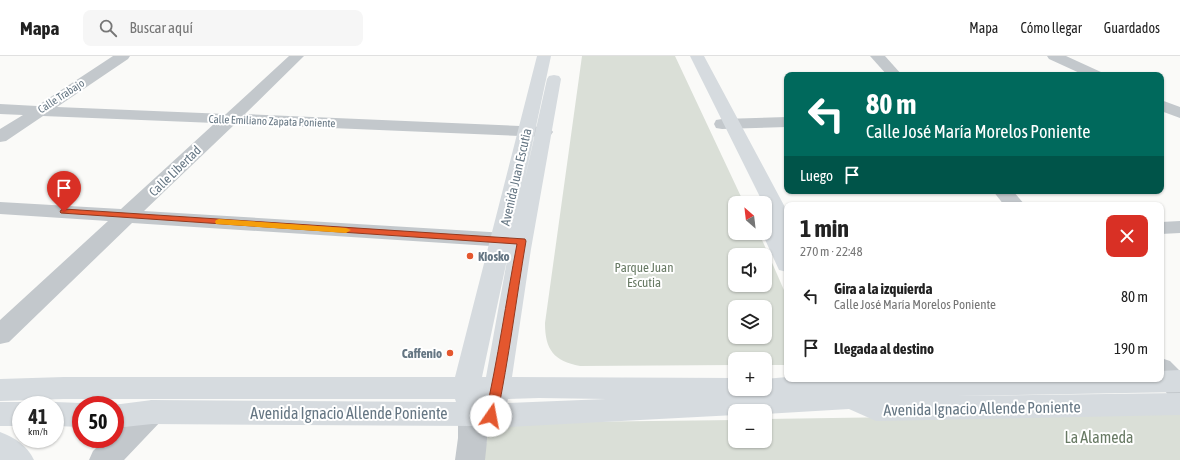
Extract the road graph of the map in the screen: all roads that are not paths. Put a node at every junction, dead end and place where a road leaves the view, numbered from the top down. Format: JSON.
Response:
{"nodes":[{"id":1,"x":123,"y":56,"type":"edge"},
{"id":2,"x":297,"y":56,"type":"edge"},
{"id":3,"x":544,"y":56,"type":"edge"},
{"id":4,"x":558,"y":56,"type":"edge"},
{"id":5,"x":685,"y":56,"type":"edge"},
{"id":6,"x":698,"y":56,"type":"edge"},
{"id":7,"x":877,"y":56,"type":"edge"},
{"id":8,"x":1054,"y":56,"type":"edge"},
{"id":9,"x":892,"y":72,"type":"edge"},
{"id":10,"x":1089,"y":72,"type":"edge"},
{"id":11,"x":1180,"y":102,"type":"edge"},
{"id":12,"x":1164,"y":104,"type":"edge"},
{"id":13,"x":1164,"y":105,"type":"edge"},
{"id":14,"x":0,"y":109,"type":"edge"},
{"id":15,"x":38,"y":111,"type":"junction"},
{"id":16,"x":1180,"y":113,"type":"edge"},
{"id":17,"x":229,"y":119,"type":"junction"},
{"id":18,"x":784,"y":122,"type":"edge"},
{"id":19,"x":727,"y":124,"type":"junction"},
{"id":20,"x":536,"y":132,"type":"junction"},
{"id":21,"x":0,"y":137,"type":"edge"},
{"id":22,"x":1006,"y":194,"type":"edge"},
{"id":23,"x":755,"y":196,"type":"edge"},
{"id":24,"x":1012,"y":202,"type":"edge"},
{"id":25,"x":0,"y":208,"type":"edge"},
{"id":26,"x":127,"y":216,"type":"junction"},
{"id":27,"x":772,"y":226,"type":"edge"},
{"id":28,"x":1180,"y":227,"type":"edge"},
{"id":29,"x":1164,"y":228,"type":"edge"},
{"id":30,"x":501,"y":241,"type":"junction"},
{"id":31,"x":522,"y":241,"type":"junction"},
{"id":32,"x":784,"y":241,"type":"edge"},
{"id":33,"x":0,"y":336,"type":"edge"},
{"id":34,"x":503,"y":357,"type":"junction"},
{"id":35,"x":807,"y":382,"type":"edge"},
{"id":36,"x":1175,"y":385,"type":"edge"},
{"id":37,"x":778,"y":386,"type":"edge"},
{"id":38,"x":466,"y":387,"type":"junction"},
{"id":39,"x":539,"y":387,"type":"junction"},
{"id":40,"x":497,"y":388,"type":"junction"},
{"id":41,"x":728,"y":389,"type":"edge"},
{"id":42,"x":856,"y":389,"type":"edge"},
{"id":43,"x":0,"y":390,"type":"edge"},
{"id":44,"x":152,"y":412,"type":"junction"},
{"id":45,"x":0,"y":414,"type":"edge"},
{"id":46,"x":12,"y":414,"type":"edge"},
{"id":47,"x":124,"y":415,"type":"edge"},
{"id":48,"x":482,"y":415,"type":"junction"},
{"id":49,"x":0,"y":446,"type":"edge"},
{"id":50,"x":19,"y":460,"type":"edge"},
{"id":51,"x":104,"y":460,"type":"edge"},
{"id":52,"x":470,"y":460,"type":"edge"}],
"edges":[{"from":1,"to":15,"type":"street","name":"Calle Trabajo"},
{"from":2,"to":17,"type":"street","name":"Calle Libertad"},
{"from":3,"to":20,"type":"main road","name":"Avenida Juan Escutia"},
{"from":4,"to":20,"type":"main road","name":"Avenida Juan Escutia"},
{"from":5,"to":19,"type":"main road"},
{"from":6,"to":19,"type":"main road"},
{"from":7,"to":9,"type":"street"},
{"from":8,"to":10,"type":"street"},
{"from":11,"to":12,"type":"street"},
{"from":13,"to":16,"type":"street"},
{"from":14,"to":15,"type":"street","name":"Calle Emiliano Zapata Poniente"},
{"from":15,"to":17,"type":"street","name":"Calle Emiliano Zapata Poniente"},
{"from":15,"to":21,"type":"street","name":"Calle Trabajo"},
{"from":17,"to":20,"type":"street","name":"Calle Emiliano Zapata Poniente"},
{"from":17,"to":26,"type":"street","name":"Calle Libertad"},
{"from":18,"to":19,"type":"street"},
{"from":19,"to":23,"type":"main road"},
{"from":19,"to":32,"type":"main road"},
{"from":20,"to":30,"type":"main road","name":"Avenida Juan Escutia"},
{"from":20,"to":31,"type":"main road","name":"Avenida Juan Escutia"},
{"from":22,"to":24,"type":"street"},
{"from":25,"to":26,"type":"street"},
{"from":26,"to":30,"type":"street"},
{"from":26,"to":33,"type":"street","name":"Calle Libertad"},
{"from":27,"to":32,"type":"main road"},
{"from":28,"to":29,"type":"street"},
{"from":30,"to":31,"type":"street"},
{"from":30,"to":38,"type":"main road","name":"Avenida Juan Escutia"},
{"from":31,"to":34,"type":"main road","name":"Avenida Juan Escutia"},
{"from":34,"to":39,"type":"main road"},
{"from":34,"to":40,"type":"main road","name":"Avenida Juan Escutia"},
{"from":35,"to":37,"type":"main road"},
{"from":36,"to":42,"type":"main road","name":"Avenida Ignacio Allende Poniente"},
{"from":38,"to":40,"type":"main road","name":"Avenida Ignacio Allende Poniente"},
{"from":38,"to":43,"type":"main road","name":"Avenida Ignacio Allende Poniente"},
{"from":38,"to":48,"type":"main road","name":"Avenida Juan Escutia"},
{"from":39,"to":40,"type":"main road","name":"Avenida Ignacio Allende Poniente"},
{"from":39,"to":41,"type":"main road","name":"Avenida Ignacio Allende Poniente"},
{"from":40,"to":48,"type":"main road","name":"Avenida Juan Escutia"},
{"from":42,"to":48,"type":"main road","name":"Avenida Ignacio Allende Poniente"},
{"from":44,"to":47,"type":"main road","name":"Avenida Ignacio Allende Poniente"},
{"from":44,"to":48,"type":"main road","name":"Avenida Ignacio Allende Poniente"},
{"from":44,"to":51,"type":"street"},
{"from":45,"to":46,"type":"main road"},
{"from":48,"to":52,"type":"street"},
{"from":49,"to":50,"type":"main road"}]}
